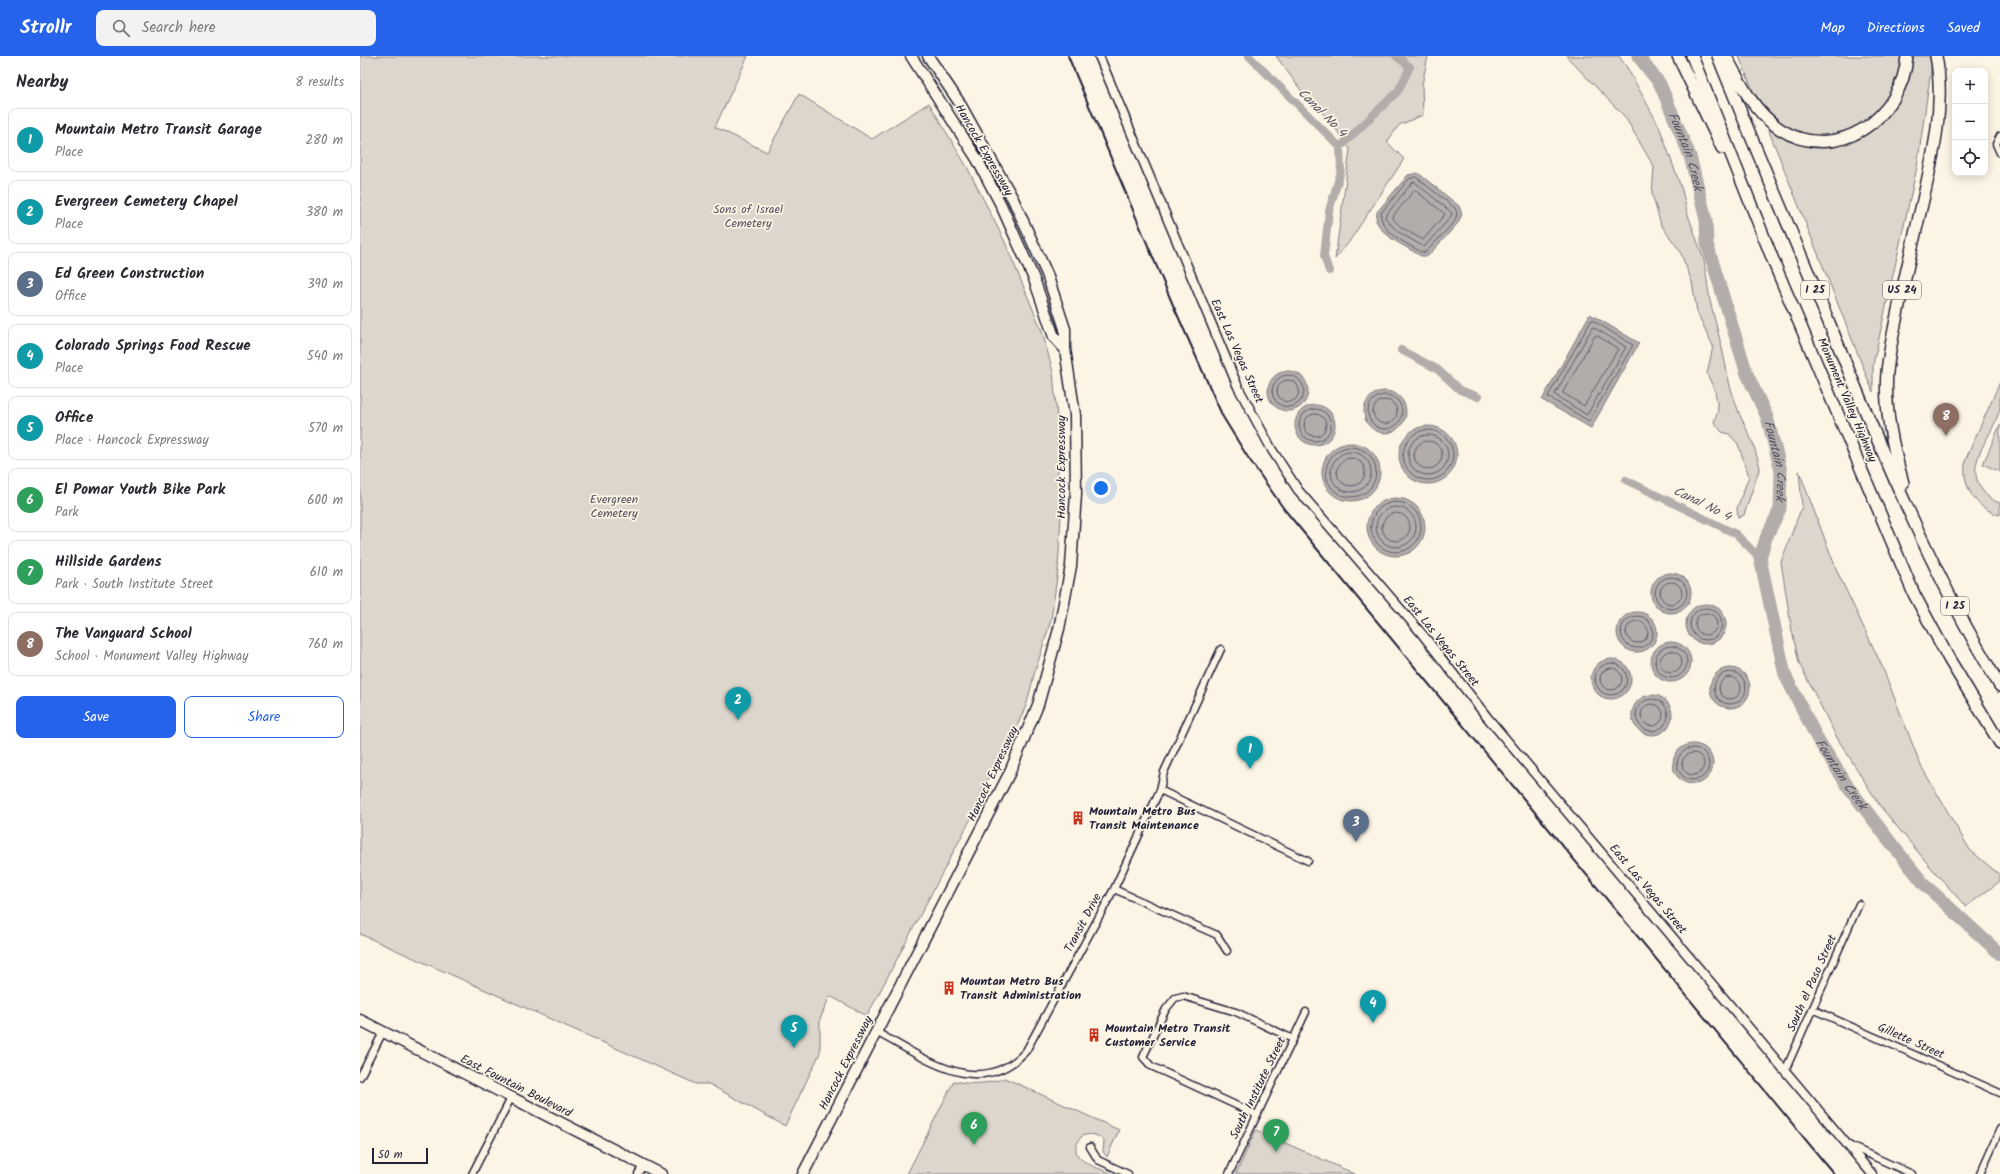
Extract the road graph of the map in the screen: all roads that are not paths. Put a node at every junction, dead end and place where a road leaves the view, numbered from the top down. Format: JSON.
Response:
{"nodes":[{"id":1,"x":911,"y":56,"type":"edge"},
{"id":2,"x":928,"y":56,"type":"edge"},
{"id":3,"x":1099,"y":56,"type":"edge"},
{"id":4,"x":1678,"y":56,"type":"edge"},
{"id":5,"x":1692,"y":56,"type":"edge"},
{"id":6,"x":1718,"y":56,"type":"edge"},
{"id":7,"x":1726,"y":56,"type":"edge"},
{"id":8,"x":1907,"y":56,"type":"edge"},
{"id":9,"x":1936,"y":56,"type":"edge"},
{"id":10,"x":2000,"y":136,"type":"edge"},
{"id":11,"x":2000,"y":153,"type":"edge"},
{"id":12,"x":1767,"y":243,"type":"junction"},
{"id":13,"x":1064,"y":349,"type":"junction"},
{"id":14,"x":1914,"y":524,"type":"junction"},
{"id":15,"x":1221,"y":649,"type":"dead end"},
{"id":16,"x":2000,"y":686,"type":"edge"},
{"id":17,"x":2000,"y":743,"type":"edge"},
{"id":18,"x":1160,"y":790,"type":"junction"},
{"id":19,"x":1308,"y":861,"type":"dead end"},
{"id":20,"x":1114,"y":889,"type":"junction"},
{"id":21,"x":1859,"y":904,"type":"dead end"},
{"id":22,"x":1227,"y":950,"type":"dead end"},
{"id":23,"x":1812,"y":1009,"type":"junction"},
{"id":24,"x":1306,"y":1012,"type":"dead end"},
{"id":25,"x":360,"y":1020,"type":"edge"},
{"id":26,"x":383,"y":1032,"type":"junction"},
{"id":27,"x":876,"y":1032,"type":"junction"},
{"id":28,"x":1294,"y":1039,"type":"junction"},
{"id":29,"x":1785,"y":1071,"type":"junction"},
{"id":30,"x":360,"y":1077,"type":"edge"},
{"id":31,"x":2000,"y":1093,"type":"edge"},
{"id":32,"x":511,"y":1098,"type":"junction"},
{"id":33,"x":1257,"y":1115,"type":"junction"},
{"id":34,"x":2000,"y":1129,"type":"edge"},
{"id":35,"x":1848,"y":1145,"type":"junction"},
{"id":36,"x":1090,"y":1147,"type":"dead end"},
{"id":37,"x":640,"y":1169,"type":"edge"},
{"id":38,"x":472,"y":1174,"type":"edge"},
{"id":39,"x":661,"y":1174,"type":"edge"},
{"id":40,"x":803,"y":1174,"type":"edge"},
{"id":41,"x":1128,"y":1174,"type":"edge"},
{"id":42,"x":1229,"y":1174,"type":"edge"},
{"id":43,"x":1872,"y":1174,"type":"edge"},
{"id":44,"x":1912,"y":1174,"type":"edge"},
{"id":45,"x":1980,"y":1174,"type":"edge"}],
"edges":[{"from":1,"to":13,"type":"main road","name":"Hancock Expressway"},
{"from":2,"to":13,"type":"main road","name":"Hancock Expressway"},
{"from":3,"to":29,"type":"street","name":"East Las Vegas Street"},
{"from":4,"to":12,"type":"highway"},
{"from":5,"to":12,"type":"highway","name":"Monument Valley Highway","number":"I 25"},
{"from":6,"to":14,"type":"highway","name":"Monument Valley Highway","number":"I 25"},
{"from":7,"to":8,"type":"highway"},
{"from":9,"to":14,"type":"highway","number":"US 24"},
{"from":10,"to":11,"type":"street"},
{"from":12,"to":17,"type":"highway","name":"Monument Valley Highway","number":"I 25"},
{"from":13,"to":27,"type":"main road","name":"Hancock Expressway"},
{"from":14,"to":16,"type":"highway","name":"Monument Valley Highway","number":"I 25"},
{"from":15,"to":18,"type":"street","name":"Transit Drive"},
{"from":18,"to":19,"type":"street"},
{"from":18,"to":20,"type":"street","name":"Transit Drive"},
{"from":20,"to":22,"type":"street"},
{"from":20,"to":27,"type":"street","name":"Transit Drive"},
{"from":21,"to":23,"type":"street","name":"South el Paso Street"},
{"from":23,"to":29,"type":"street","name":"South el Paso Street"},
{"from":23,"to":31,"type":"street","name":"Gillette Street"},
{"from":24,"to":28,"type":"street","name":"South Institute Street"},
{"from":25,"to":26,"type":"main road","name":"East Fountain Boulevard"},
{"from":26,"to":30,"type":"street"},
{"from":26,"to":32,"type":"main road","name":"East Fountain Boulevard"},
{"from":27,"to":40,"type":"main road","name":"Hancock Expressway"},
{"from":28,"to":33,"type":"street","name":"South Institute Street"},
{"from":28,"to":33,"type":"street"},
{"from":29,"to":35,"type":"street","name":"East Las Vegas Street"},
{"from":32,"to":37,"type":"main road","name":"East Fountain Boulevard"},
{"from":32,"to":38,"type":"street"},
{"from":33,"to":42,"type":"street","name":"South Institute Street"},
{"from":34,"to":45,"type":"street"},
{"from":35,"to":43,"type":"street","name":"East Las Vegas Street"},
{"from":35,"to":44,"type":"street"},
{"from":36,"to":41,"type":"street"},
{"from":37,"to":39,"type":"main road","name":"East Fountain Boulevard"}]}
